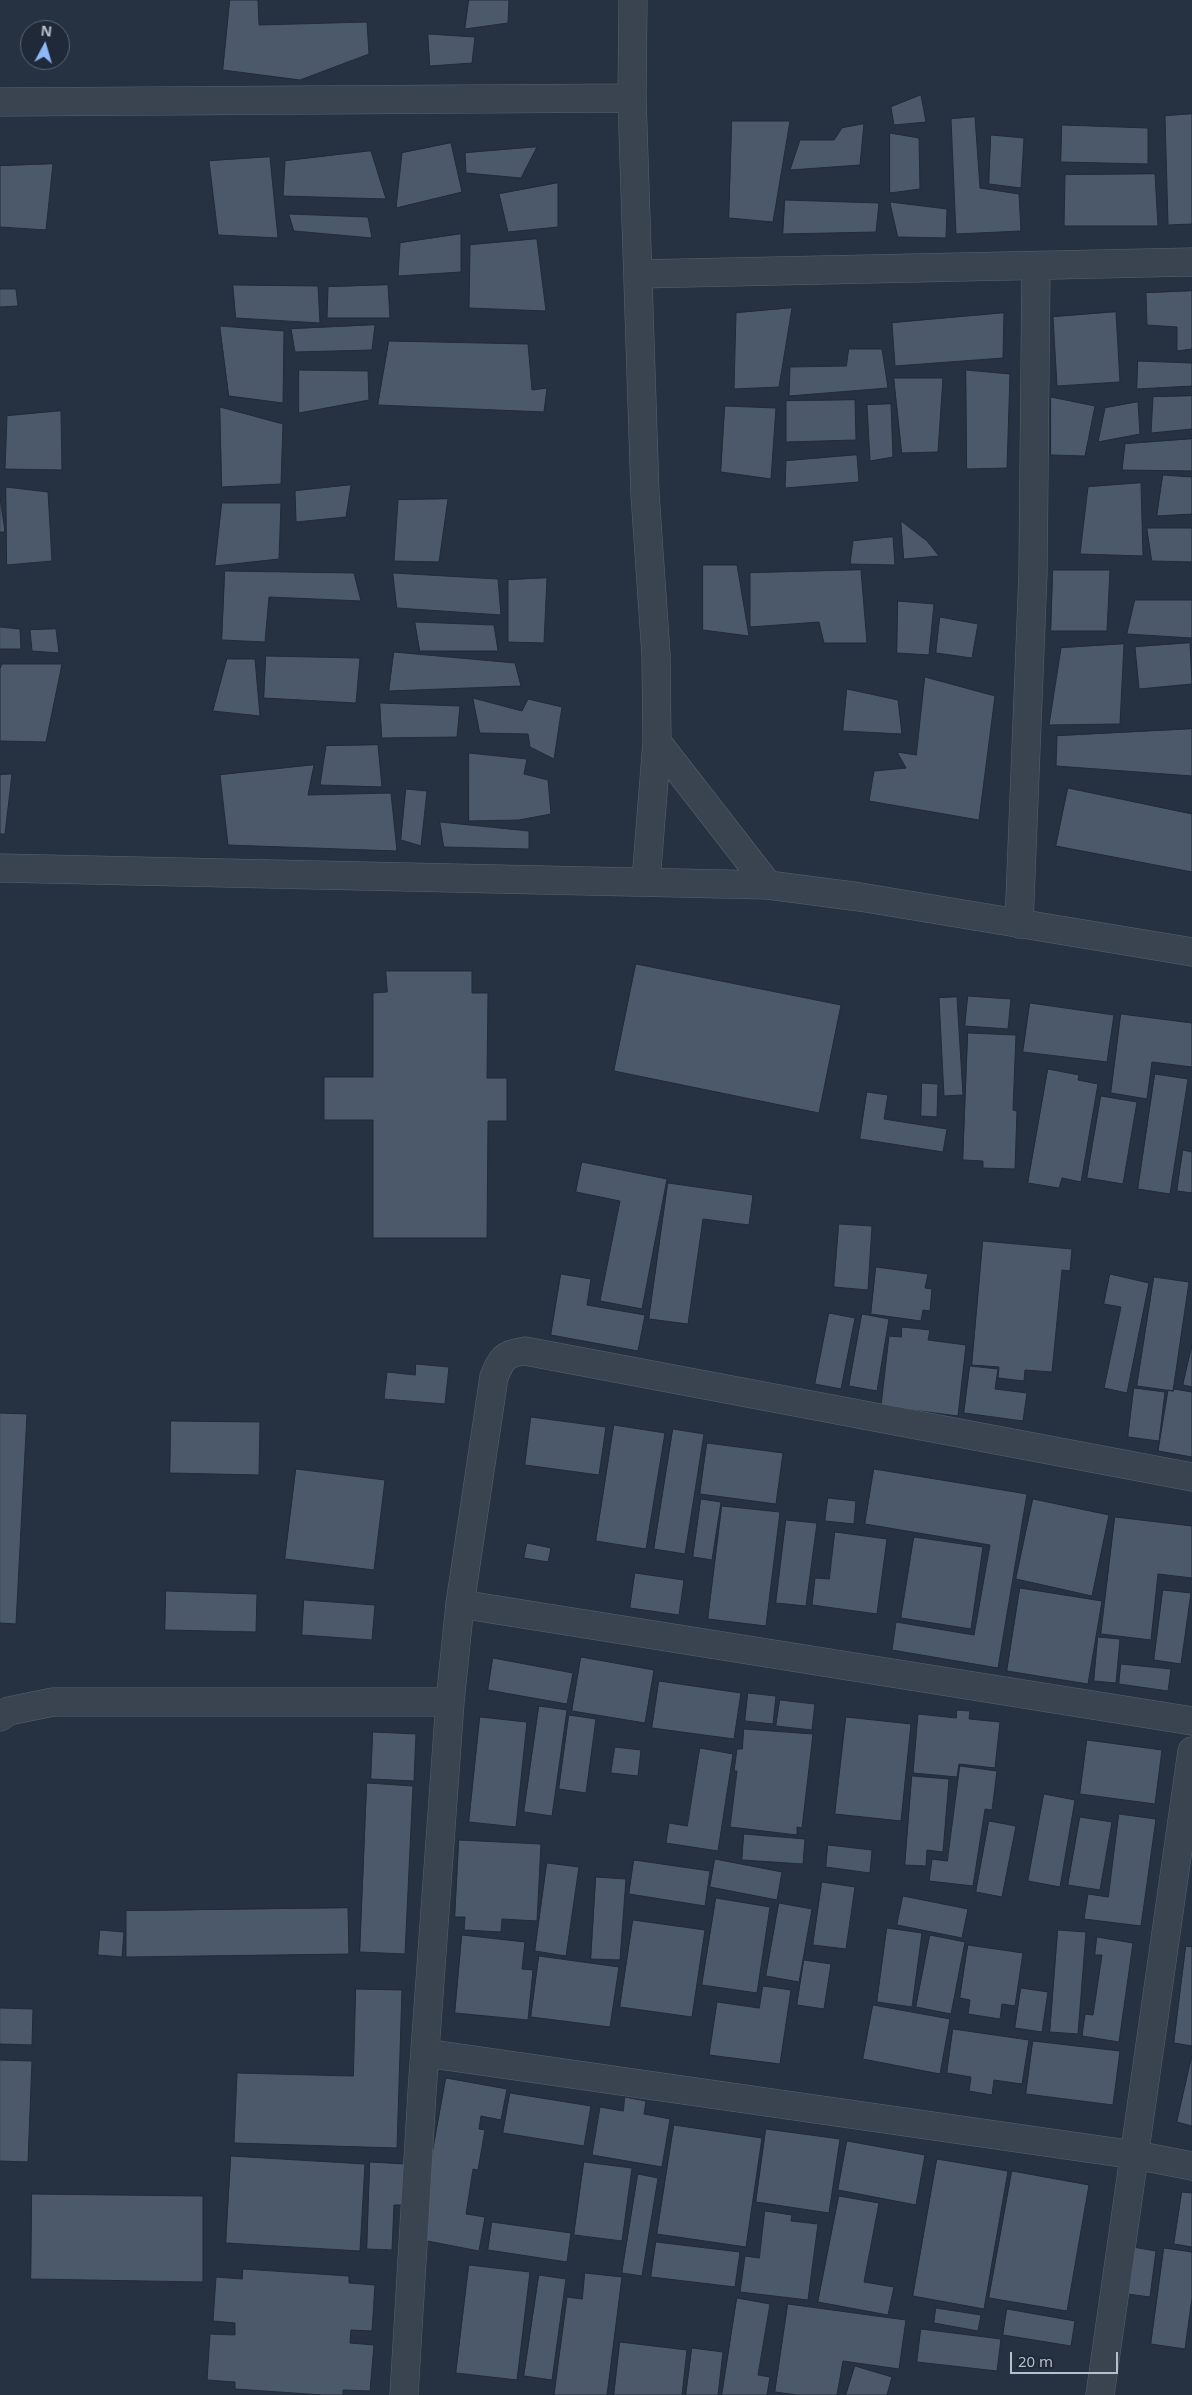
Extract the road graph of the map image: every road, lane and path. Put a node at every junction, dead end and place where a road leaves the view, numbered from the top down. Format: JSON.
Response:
{"nodes":[{"id":1,"x":633,"y":0,"type":"edge"},
{"id":2,"x":632,"y":98,"type":"junction"},
{"id":3,"x":0,"y":102,"type":"edge"},
{"id":4,"x":1192,"y":262,"type":"edge"},
{"id":5,"x":1036,"y":266,"type":"junction"},
{"id":6,"x":639,"y":274,"type":"junction"},
{"id":7,"x":657,"y":742,"type":"junction"},
{"id":8,"x":0,"y":868,"type":"edge"},
{"id":9,"x":646,"y":881,"type":"junction"},
{"id":10,"x":768,"y":885,"type":"junction"},
{"id":11,"x":1019,"y":924,"type":"junction"},
{"id":12,"x":1192,"y":952,"type":"edge"},
{"id":13,"x":1192,"y":1477,"type":"edge"},
{"id":14,"x":460,"y":1604,"type":"junction"},
{"id":15,"x":450,"y":1702,"type":"junction"},
{"id":16,"x":0,"y":1717,"type":"edge"},
{"id":17,"x":1192,"y":1721,"type":"edge"},
{"id":18,"x":1192,"y":1752,"type":"edge"},
{"id":19,"x":425,"y":2053,"type":"junction"},
{"id":20,"x":1135,"y":2155,"type":"junction"},
{"id":21,"x":1192,"y":2166,"type":"edge"},
{"id":22,"x":404,"y":2395,"type":"edge"},
{"id":23,"x":1100,"y":2395,"type":"edge"}],
"edges":[{"from":1,"to":2,"type":"street"},
{"from":2,"to":3,"type":"street"},
{"from":2,"to":6,"type":"street"},
{"from":4,"to":5,"type":"street"},
{"from":5,"to":6,"type":"street"},
{"from":5,"to":11,"type":"street"},
{"from":6,"to":7,"type":"street"},
{"from":7,"to":9,"type":"street"},
{"from":7,"to":10,"type":"street"},
{"from":8,"to":9,"type":"street"},
{"from":9,"to":10,"type":"street"},
{"from":10,"to":11,"type":"street"},
{"from":11,"to":12,"type":"street"},
{"from":13,"to":14,"type":"street"},
{"from":14,"to":15,"type":"street"},
{"from":14,"to":17,"type":"street"},
{"from":15,"to":16,"type":"street"},
{"from":15,"to":19,"type":"street"},
{"from":18,"to":20,"type":"street"},
{"from":19,"to":20,"type":"street"},
{"from":19,"to":22,"type":"street"},
{"from":20,"to":21,"type":"street"},
{"from":20,"to":23,"type":"street"}]}
